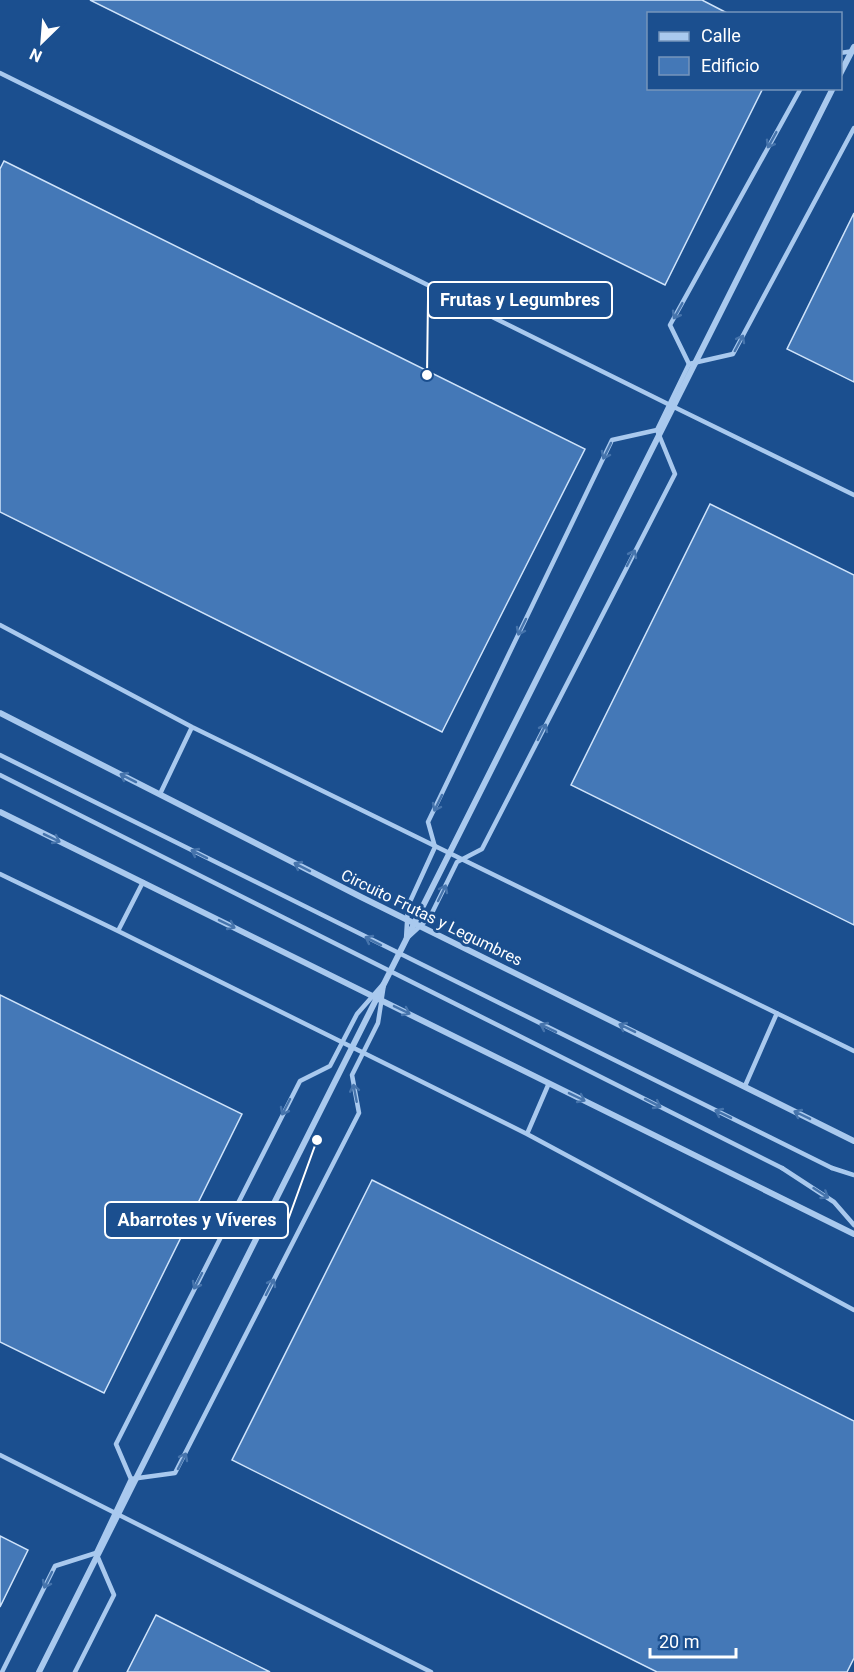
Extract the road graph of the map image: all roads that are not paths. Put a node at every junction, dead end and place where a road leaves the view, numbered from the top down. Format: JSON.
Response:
{"nodes":[{"id":1,"x":854,"y":49,"type":"edge"},
{"id":2,"x":842,"y":70,"type":"edge"},
{"id":3,"x":0,"y":73,"type":"edge"},
{"id":4,"x":800,"y":90,"type":"edge"},
{"id":5,"x":832,"y":90,"type":"edge"},
{"id":6,"x":854,"y":128,"type":"edge"},
{"id":7,"x":689,"y":364,"type":"junction"},
{"id":8,"x":674,"y":407,"type":"junction"},
{"id":9,"x":657,"y":430,"type":"junction"},
{"id":10,"x":854,"y":495,"type":"edge"},
{"id":11,"x":0,"y":625,"type":"edge"},
{"id":12,"x":0,"y":713,"type":"edge"},
{"id":13,"x":192,"y":727,"type":"junction"},
{"id":14,"x":0,"y":755,"type":"edge"},
{"id":15,"x":0,"y":775,"type":"edge"},
{"id":16,"x":159,"y":794,"type":"junction"},
{"id":17,"x":0,"y":812,"type":"edge"},
{"id":18,"x":448,"y":854,"type":"junction"},
{"id":19,"x":0,"y":874,"type":"edge"},
{"id":20,"x":143,"y":882,"type":"junction"},
{"id":21,"x":414,"y":923,"type":"junction"},
{"id":22,"x":118,"y":931,"type":"junction"},
{"id":23,"x":406,"y":939,"type":"junction"},
{"id":24,"x":399,"y":954,"type":"junction"},
{"id":25,"x":390,"y":971,"type":"junction"},
{"id":26,"x":385,"y":982,"type":"junction"},
{"id":27,"x":376,"y":998,"type":"junction"},
{"id":28,"x":777,"y":1013,"type":"junction"},
{"id":29,"x":352,"y":1047,"type":"junction"},
{"id":30,"x":854,"y":1051,"type":"edge"},
{"id":31,"x":549,"y":1083,"type":"junction"},
{"id":32,"x":745,"y":1086,"type":"junction"},
{"id":33,"x":527,"y":1134,"type":"junction"},
{"id":34,"x":854,"y":1141,"type":"edge"},
{"id":35,"x":854,"y":1175,"type":"edge"},
{"id":36,"x":854,"y":1225,"type":"edge"},
{"id":37,"x":854,"y":1233,"type":"edge"},
{"id":38,"x":854,"y":1310,"type":"edge"},
{"id":39,"x":0,"y":1455,"type":"edge"},
{"id":40,"x":131,"y":1479,"type":"junction"},
{"id":41,"x":119,"y":1514,"type":"junction"},
{"id":42,"x":96,"y":1553,"type":"junction"},
{"id":43,"x":2,"y":1672,"type":"edge"},
{"id":44,"x":39,"y":1672,"type":"edge"},
{"id":45,"x":75,"y":1672,"type":"edge"},
{"id":46,"x":431,"y":1672,"type":"edge"}],
"edges":[{"from":1,"to":2,"type":"street"},
{"from":3,"to":8,"type":"lane"},
{"from":4,"to":7,"type":"lane","one_way":true},
{"from":5,"to":8,"type":"street"},
{"from":7,"to":6,"type":"lane","one_way":true,"bridge":true},
{"from":7,"to":9,"type":"lane","bridge":true},
{"from":8,"to":10,"type":"lane"},
{"from":8,"to":18,"type":"street"},
{"from":23,"to":9,"type":"lane","one_way":true,"bridge":true},
{"from":9,"to":23,"type":"lane","one_way":true,"bridge":true},
{"from":11,"to":13,"type":"lane"},
{"from":16,"to":12,"type":"street","name":"Circuito Frutas y Legumbres","one_way":true},
{"from":13,"to":16,"type":"lane"},
{"from":13,"to":18,"type":"lane"},
{"from":24,"to":14,"type":"lane","one_way":true,"bridge":true},
{"from":15,"to":25,"type":"lane","bridge":true},
{"from":21,"to":16,"type":"street","name":"Circuito Frutas y Legumbres","one_way":true},
{"from":17,"to":20,"type":"street","one_way":true},
{"from":18,"to":21,"type":"street"},
{"from":18,"to":28,"type":"lane"},
{"from":19,"to":22,"type":"lane"},
{"from":20,"to":22,"type":"lane"},
{"from":20,"to":27,"type":"street","one_way":true},
{"from":21,"to":27,"type":"street"},
{"from":32,"to":21,"type":"street","name":"Circuito Frutas y Legumbres","one_way":true},
{"from":22,"to":29,"type":"lane"},
{"from":23,"to":24,"type":"lane","bridge":true},
{"from":24,"to":25,"type":"lane"},
{"from":35,"to":24,"type":"lane","one_way":true,"bridge":true},
{"from":25,"to":26,"type":"lane","bridge":true},
{"from":25,"to":36,"type":"lane","one_way":true,"bridge":true},
{"from":26,"to":40,"type":"lane","one_way":true,"bridge":true},
{"from":40,"to":26,"type":"lane","one_way":true,"bridge":true},
{"from":27,"to":29,"type":"street"},
{"from":27,"to":31,"type":"street","one_way":true},
{"from":28,"to":30,"type":"lane"},
{"from":28,"to":32,"type":"lane"},
{"from":29,"to":33,"type":"lane"},
{"from":29,"to":41,"type":"street"},
{"from":31,"to":33,"type":"lane"},
{"from":31,"to":37,"type":"street","one_way":true},
{"from":34,"to":32,"type":"street","name":"Circuito Frutas y Legumbres","one_way":true},
{"from":33,"to":38,"type":"lane"},
{"from":39,"to":41,"type":"lane"},
{"from":40,"to":42,"type":"lane","bridge":true},
{"from":41,"to":44,"type":"street"},
{"from":41,"to":46,"type":"lane"},
{"from":42,"to":43,"type":"lane","one_way":true},
{"from":42,"to":45,"type":"lane","bridge":true}]}
